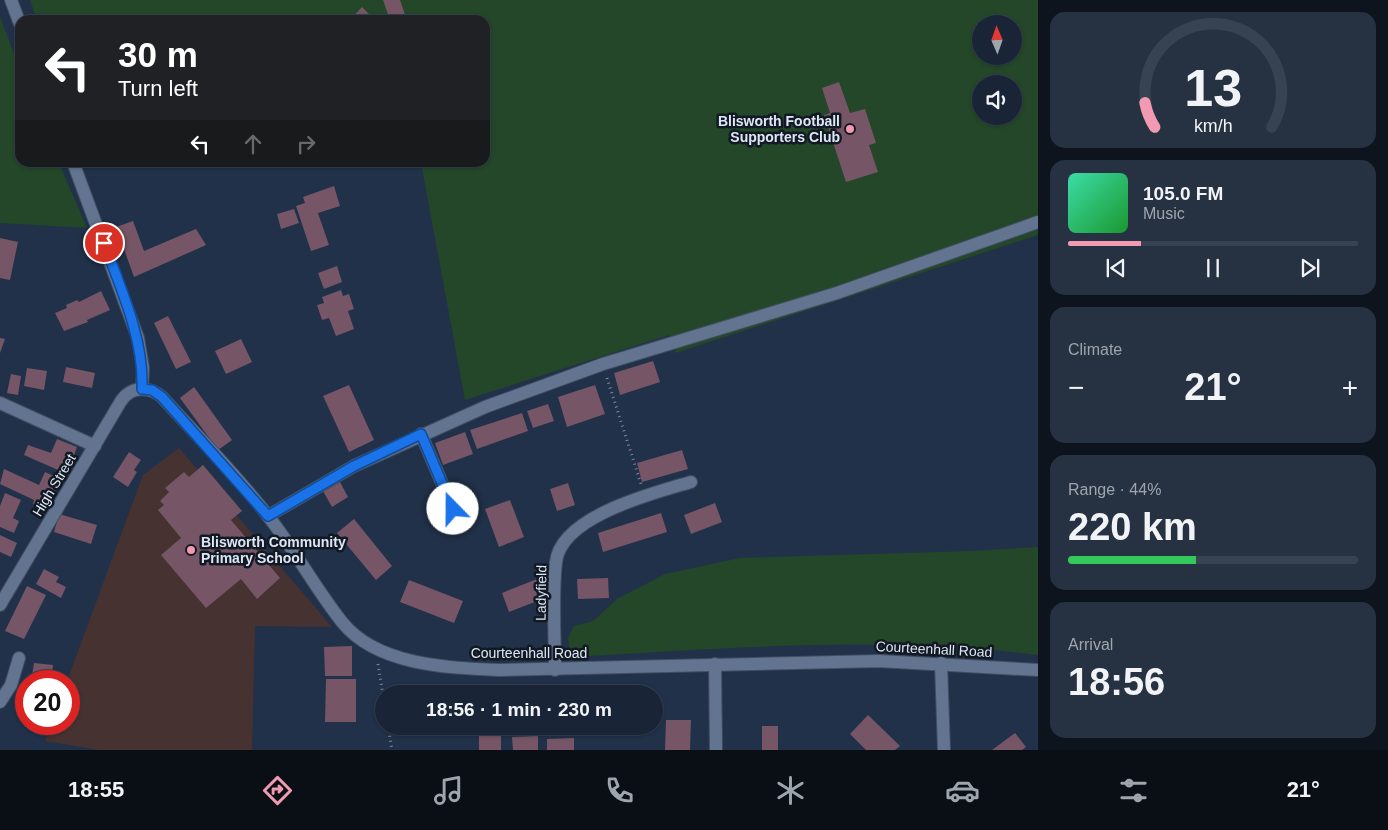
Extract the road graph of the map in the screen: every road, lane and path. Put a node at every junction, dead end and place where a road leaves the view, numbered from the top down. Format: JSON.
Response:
{"nodes":[{"id":1,"x":11,"y":0,"type":"edge"},
{"id":2,"x":17,"y":15,"type":"edge"},
{"id":3,"x":75,"y":167,"type":"edge"},
{"id":4,"x":1038,"y":222,"type":"edge"},
{"id":5,"x":603,"y":364,"type":"junction"},
{"id":6,"x":142,"y":389,"type":"junction"},
{"id":7,"x":0,"y":403,"type":"edge"},
{"id":8,"x":421,"y":434,"type":"junction"},
{"id":9,"x":95,"y":446,"type":"junction"},
{"id":10,"x":691,"y":482,"type":"dead end"},
{"id":11,"x":645,"y":496,"type":"junction"},
{"id":12,"x":453,"y":509,"type":"dead end"},
{"id":13,"x":268,"y":516,"type":"junction"},
{"id":14,"x":0,"y":605,"type":"edge"},
{"id":15,"x":375,"y":646,"type":"junction"},
{"id":16,"x":19,"y":658,"type":"dead end"},
{"id":17,"x":940,"y":663,"type":"junction"},
{"id":18,"x":715,"y":664,"type":"junction"},
{"id":19,"x":555,"y":670,"type":"junction"},
{"id":20,"x":1038,"y":670,"type":"edge"},
{"id":21,"x":381,"y":685,"type":"edge"},
{"id":22,"x":0,"y":702,"type":"edge"},
{"id":23,"x":390,"y":735,"type":"edge"},
{"id":24,"x":392,"y":750,"type":"edge"},
{"id":25,"x":716,"y":750,"type":"edge"},
{"id":26,"x":944,"y":750,"type":"edge"}],
"edges":[{"from":1,"to":2,"type":"street"},
{"from":3,"to":6,"type":"street"},
{"from":4,"to":5,"type":"street"},
{"from":5,"to":8,"type":"street"},
{"from":5,"to":11,"type":"path"},
{"from":6,"to":9,"type":"street","name":"High Street"},
{"from":6,"to":13,"type":"street","name":"Courteenhall Road"},
{"from":7,"to":9,"type":"street"},
{"from":8,"to":12,"type":"street"},
{"from":8,"to":13,"type":"street"},
{"from":9,"to":14,"type":"street","name":"High Street"},
{"from":10,"to":11,"type":"street","name":"Ladyfield"},
{"from":11,"to":19,"type":"street","name":"Ladyfield"},
{"from":13,"to":15,"type":"street","name":"Courteenhall Road"},
{"from":15,"to":19,"type":"street","name":"Courteenhall Road"},
{"from":15,"to":21,"type":"path"},
{"from":16,"to":22,"type":"street"},
{"from":17,"to":18,"type":"street","name":"Courteenhall Road"},
{"from":17,"to":20,"type":"street","name":"Courteenhall Road"},
{"from":17,"to":26,"type":"street"},
{"from":18,"to":19,"type":"street","name":"Courteenhall Road"},
{"from":18,"to":25,"type":"street"},
{"from":23,"to":24,"type":"path"}]}
